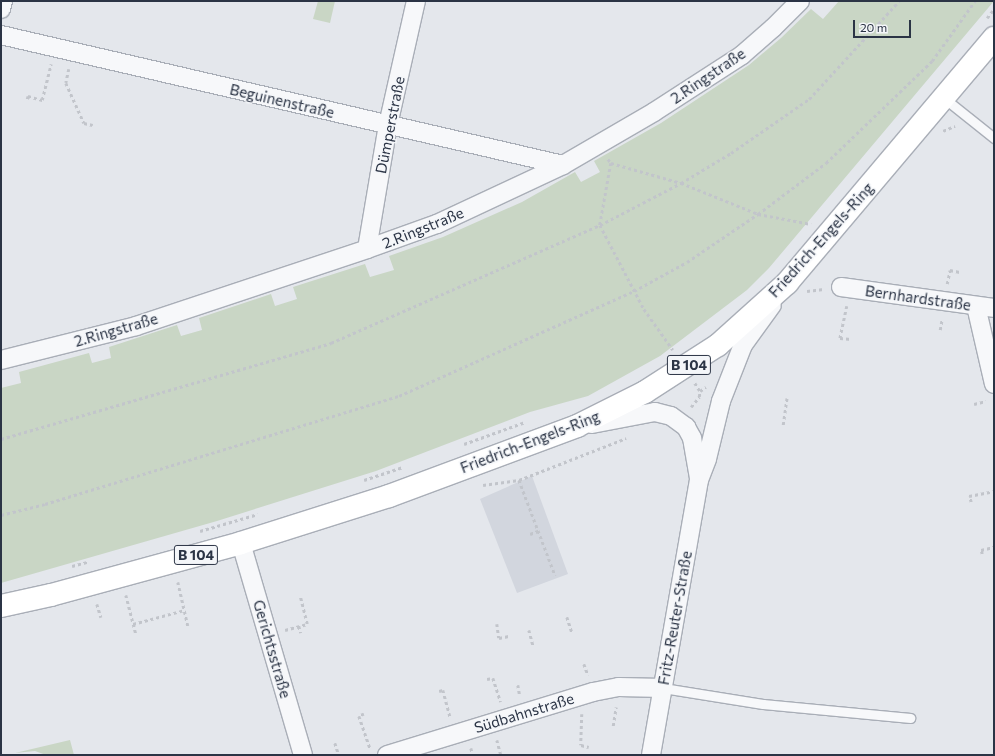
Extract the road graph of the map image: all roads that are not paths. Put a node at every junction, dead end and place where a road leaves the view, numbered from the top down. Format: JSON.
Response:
{"nodes":[{"id":1,"x":3,"y":1,"type":"edge"},
{"id":2,"x":416,"y":1,"type":"edge"},
{"id":3,"x":800,"y":1,"type":"edge"},
{"id":4,"x":1,"y":9,"type":"edge"},
{"id":5,"x":1,"y":35,"type":"edge"},
{"id":6,"x":994,"y":38,"type":"edge"},
{"id":7,"x":944,"y":98,"type":"junction"},
{"id":8,"x":388,"y":125,"type":"junction"},
{"id":9,"x":994,"y":138,"type":"edge"},
{"id":10,"x":563,"y":165,"type":"junction"},
{"id":11,"x":367,"y":250,"type":"junction"},
{"id":12,"x":787,"y":283,"type":"junction"},
{"id":13,"x":845,"y":288,"type":"road end"},
{"id":14,"x":976,"y":306,"type":"junction"},
{"id":15,"x":994,"y":308,"type":"edge"},
{"id":16,"x":1,"y":360,"type":"edge"},
{"id":17,"x":994,"y":384,"type":"edge"},
{"id":18,"x":577,"y":426,"type":"junction"},
{"id":19,"x":699,"y":480,"type":"junction"},
{"id":20,"x":241,"y":543,"type":"junction"},
{"id":21,"x":1,"y":606,"type":"edge"},
{"id":22,"x":663,"y":688,"type":"junction"},
{"id":23,"x":910,"y":718,"type":"dead end"},
{"id":24,"x":303,"y":755,"type":"edge"},
{"id":25,"x":387,"y":755,"type":"edge"},
{"id":26,"x":652,"y":755,"type":"edge"}],
"edges":[{"from":1,"to":4,"type":"street"},
{"from":2,"to":8,"type":"street","name":"Dümperstraße"},
{"from":3,"to":10,"type":"street","name":"2.Ringstraße"},
{"from":5,"to":8,"type":"street","name":"Beguinenstraße"},
{"from":6,"to":7,"type":"main road","name":"Friedrich-Engels-Ring","number":"B 104"},
{"from":7,"to":9,"type":"lane"},
{"from":7,"to":12,"type":"main road","name":"Friedrich-Engels-Ring","number":"B 104"},
{"from":8,"to":10,"type":"street","name":"Beguinenstraße"},
{"from":8,"to":11,"type":"street","name":"Dümperstraße"},
{"from":10,"to":11,"type":"street","name":"2.Ringstraße"},
{"from":11,"to":16,"type":"street","name":"2.Ringstraße"},
{"from":12,"to":18,"type":"main road","name":"Friedrich-Engels-Ring","number":"B 104"},
{"from":12,"to":19,"type":"street","name":"Fritz-Reuter-Straße"},
{"from":13,"to":14,"type":"street","name":"Bernhardstraße"},
{"from":14,"to":15,"type":"street","name":"Bernhardstraße"},
{"from":14,"to":17,"type":"street"},
{"from":18,"to":19,"type":"street","name":"Fritz-Reuter-Straße","number":"B 104"},
{"from":18,"to":20,"type":"main road","name":"Friedrich-Engels-Ring","number":"B 104"},
{"from":19,"to":22,"type":"street","name":"Fritz-Reuter-Straße"},
{"from":20,"to":21,"type":"main road","name":"Friedrich-Engels-Ring","number":"B 104"},
{"from":20,"to":24,"type":"street","name":"Gerichtsstraße"},
{"from":22,"to":23,"type":"lane"},
{"from":22,"to":25,"type":"street","name":"Südbahnstraße"},
{"from":22,"to":26,"type":"street","name":"Fritz-Reuter-Straße"}]}
